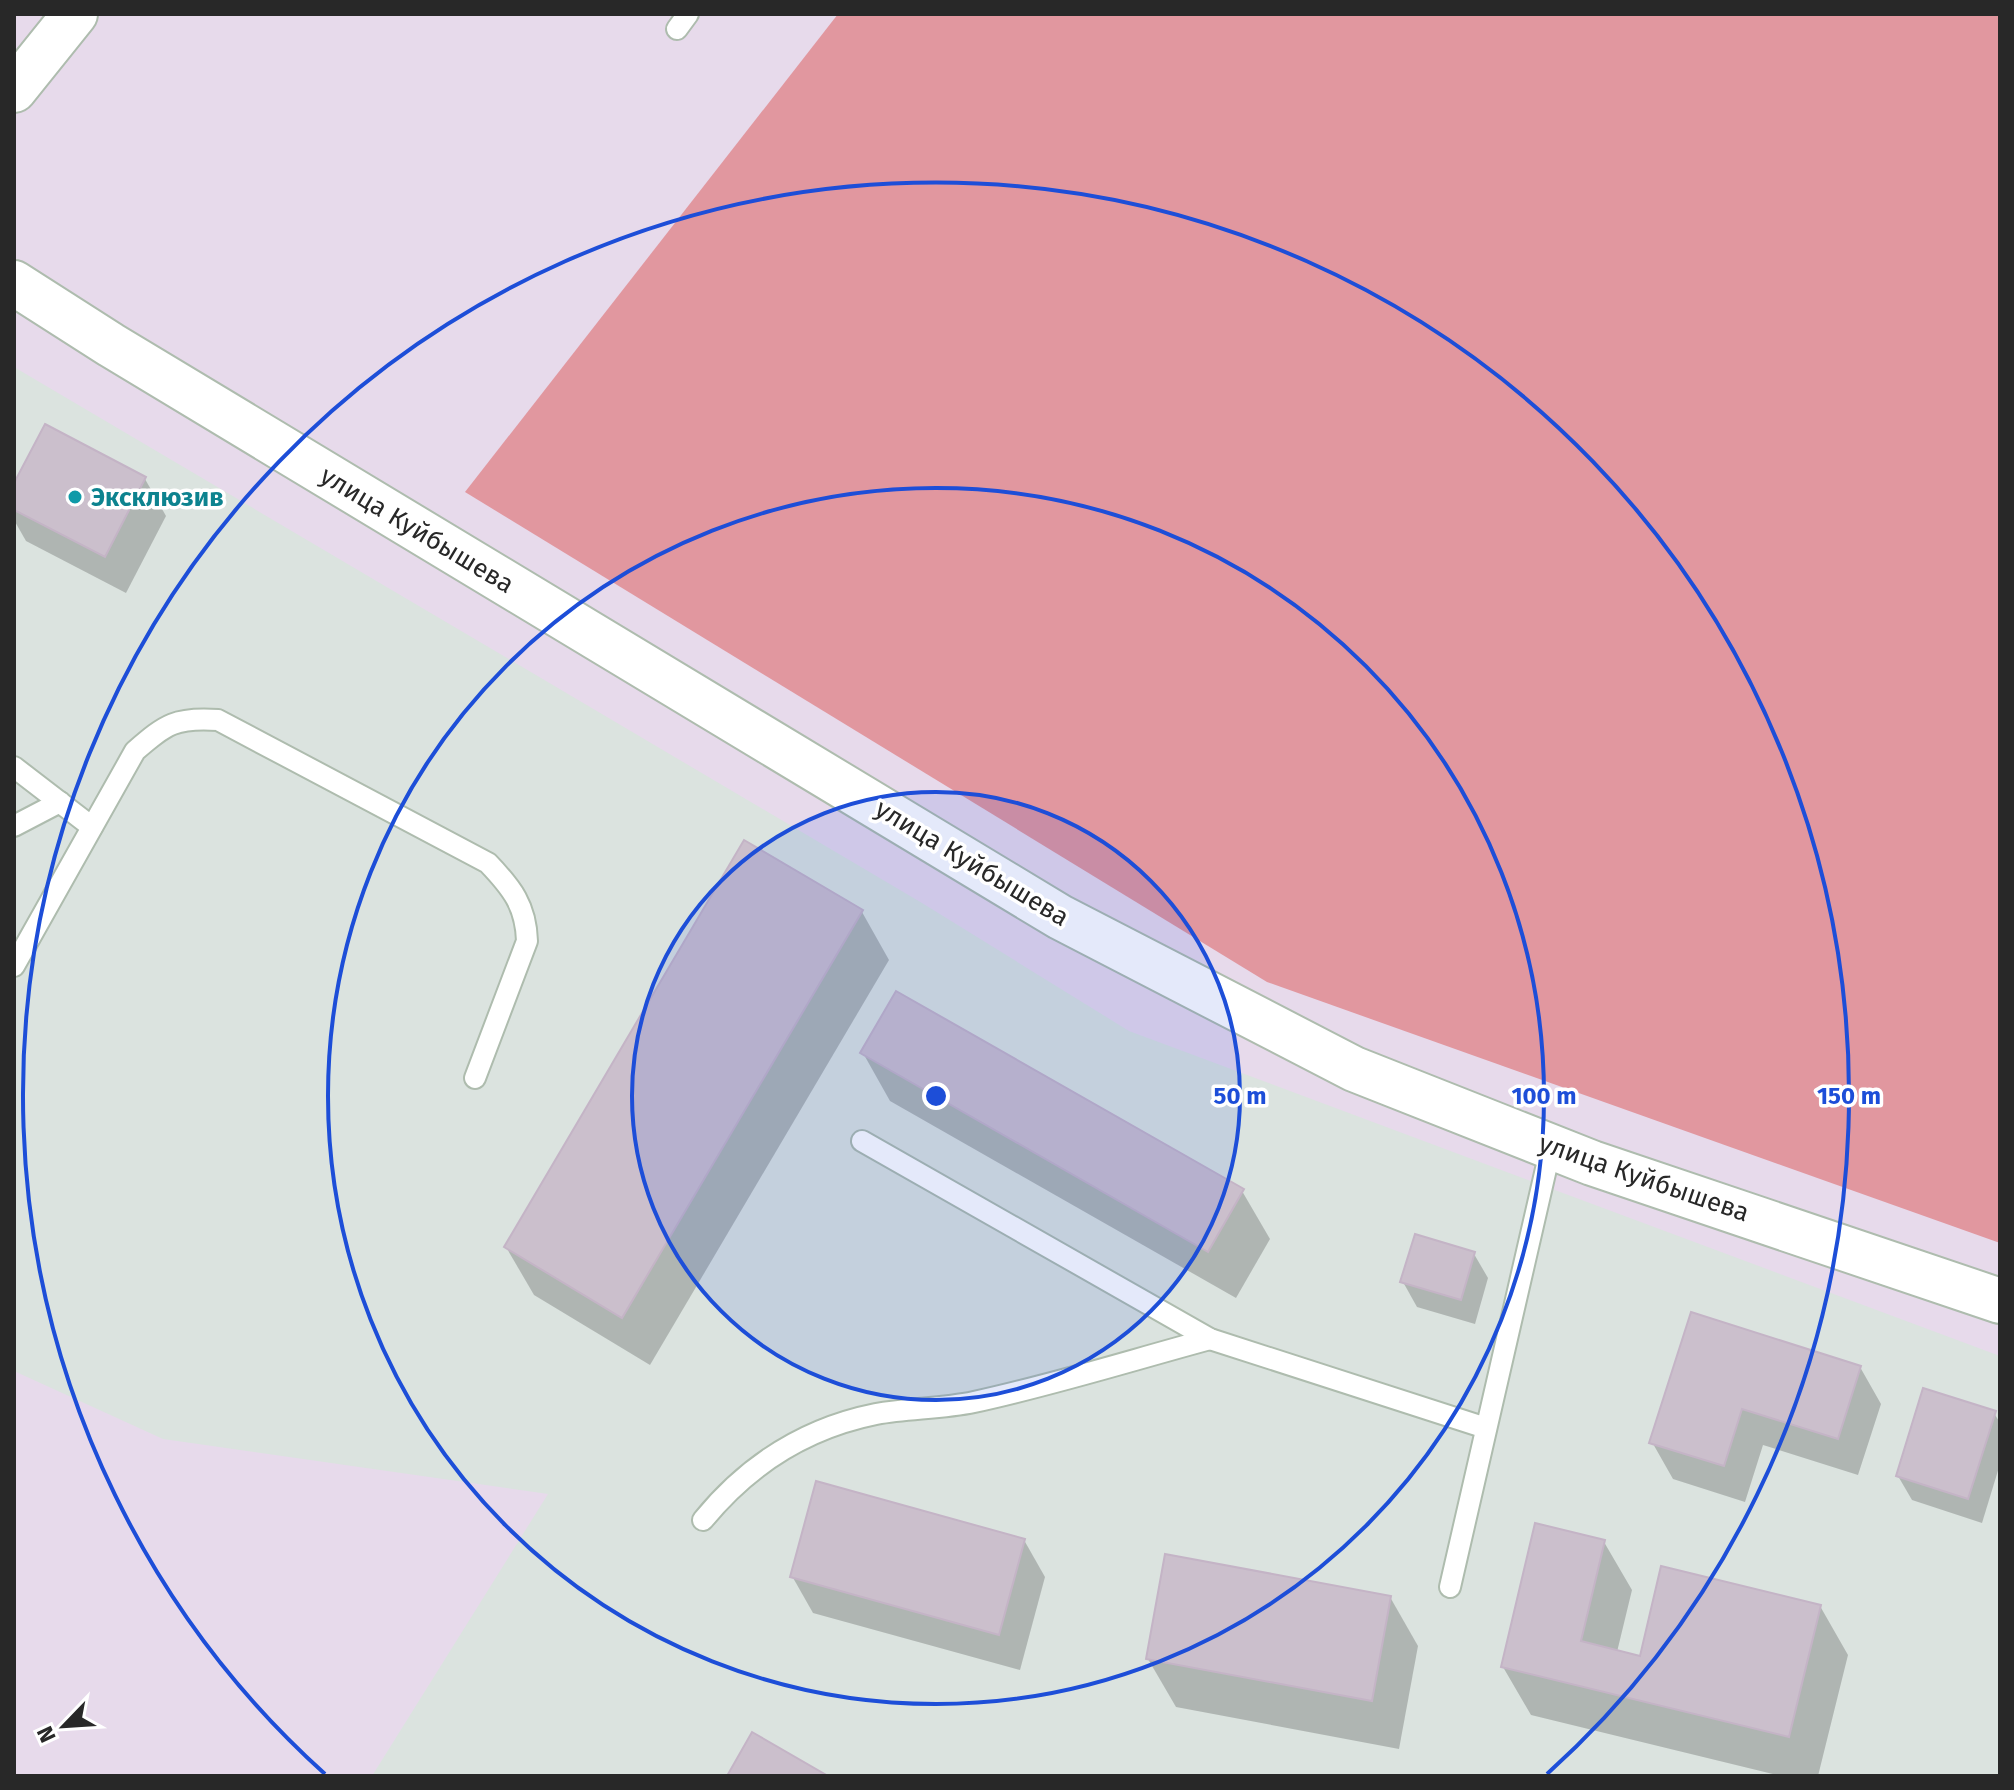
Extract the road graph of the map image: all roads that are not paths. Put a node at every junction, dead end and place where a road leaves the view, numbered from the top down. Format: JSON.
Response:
{"nodes":[{"id":1,"x":75,"y":14,"type":"edge"},
{"id":2,"x":14,"y":90,"type":"edge"},
{"id":3,"x":14,"y":283,"type":"edge"},
{"id":4,"x":14,"y":767,"type":"edge"},
{"id":5,"x":60,"y":802,"type":"junction"},
{"id":6,"x":14,"y":826,"type":"edge"},
{"id":7,"x":92,"y":827,"type":"junction"},
{"id":8,"x":14,"y":966,"type":"edge"},
{"id":9,"x":475,"y":1078,"type":"dead end"},
{"id":10,"x":862,"y":1141,"type":"dead end"},
{"id":11,"x":1551,"y":1147,"type":"junction"},
{"id":12,"x":2000,"y":1301,"type":"edge"},
{"id":13,"x":1210,"y":1339,"type":"junction"},
{"id":14,"x":1486,"y":1428,"type":"junction"},
{"id":15,"x":703,"y":1520,"type":"dead end"},
{"id":16,"x":1450,"y":1587,"type":"dead end"}],
"edges":[{"from":1,"to":2,"type":"main road"},
{"from":3,"to":11,"type":"main road","name":"улица Куйбышева"},
{"from":4,"to":5,"type":"lane"},
{"from":5,"to":6,"type":"lane"},
{"from":5,"to":7,"type":"lane"},
{"from":7,"to":8,"type":"lane"},
{"from":7,"to":9,"type":"lane"},
{"from":10,"to":13,"type":"lane"},
{"from":11,"to":12,"type":"main road","name":"улица Куйбышева"},
{"from":11,"to":14,"type":"lane"},
{"from":13,"to":14,"type":"lane"},
{"from":13,"to":15,"type":"lane"},
{"from":14,"to":16,"type":"lane"}]}
